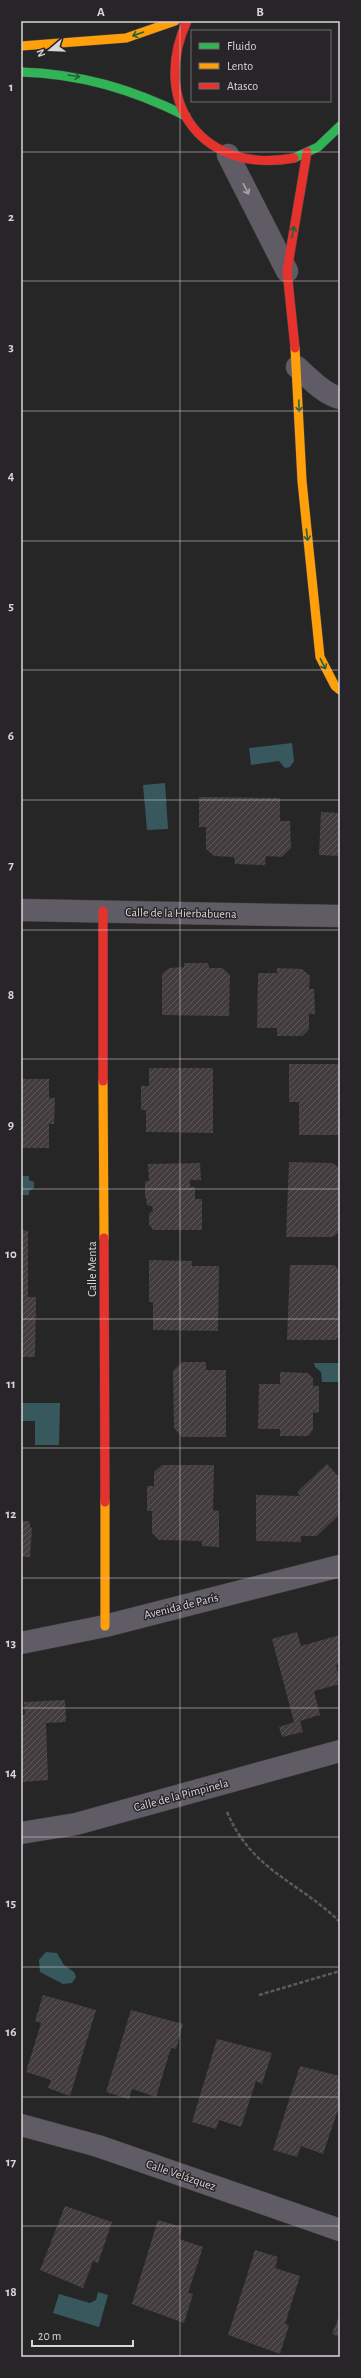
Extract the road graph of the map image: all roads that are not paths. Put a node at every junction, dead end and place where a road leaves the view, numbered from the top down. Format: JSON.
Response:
{"nodes":[{"id":1,"x":175,"y":21,"type":"edge"},
{"id":2,"x":187,"y":21,"type":"edge"},
{"id":3,"x":21,"y":46,"type":"edge"},
{"id":4,"x":21,"y":72,"type":"edge"},
{"id":5,"x":186,"y":116,"type":"junction"},
{"id":6,"x":340,"y":126,"type":"edge"},
{"id":7,"x":307,"y":152,"type":"junction"},
{"id":8,"x":228,"y":155,"type":"junction"},
{"id":9,"x":287,"y":271,"type":"junction"},
{"id":10,"x":297,"y":367,"type":"junction"},
{"id":11,"x":340,"y":398,"type":"edge"},
{"id":12,"x":340,"y":690,"type":"edge"},
{"id":13,"x":21,"y":910,"type":"edge"},
{"id":14,"x":103,"y":911,"type":"junction"},
{"id":15,"x":340,"y":916,"type":"edge"},
{"id":16,"x":340,"y":1566,"type":"edge"},
{"id":17,"x":105,"y":1626,"type":"junction"},
{"id":18,"x":21,"y":1643,"type":"edge"},
{"id":19,"x":340,"y":1751,"type":"edge"},
{"id":20,"x":21,"y":1834,"type":"edge"},
{"id":21,"x":21,"y":2124,"type":"edge"},
{"id":22,"x":340,"y":2230,"type":"edge"}],
"edges":[{"from":1,"to":3,"type":"street","one_way":true},
{"from":2,"to":5,"type":"street"},
{"from":4,"to":5,"type":"street","one_way":true},
{"from":5,"to":8,"type":"street"},
{"from":6,"to":7,"type":"street"},
{"from":7,"to":8,"type":"street"},
{"from":9,"to":7,"type":"street","one_way":true},
{"from":8,"to":9,"type":"street","one_way":true},
{"from":9,"to":10,"type":"street"},
{"from":10,"to":11,"type":"street"},
{"from":10,"to":12,"type":"street","one_way":true},
{"from":13,"to":14,"type":"street","name":"Calle de la Hierbabuena"},
{"from":14,"to":15,"type":"street","name":"Calle de la Hierbabuena"},
{"from":14,"to":17,"type":"street","name":"Calle Menta"},
{"from":16,"to":17,"type":"street","name":"Avenida de París"},
{"from":17,"to":18,"type":"street","name":"Avenida de París"},
{"from":19,"to":20,"type":"street","name":"Calle de la Pimpinela"},
{"from":21,"to":22,"type":"street","name":"Calle Velázquez"}]}
